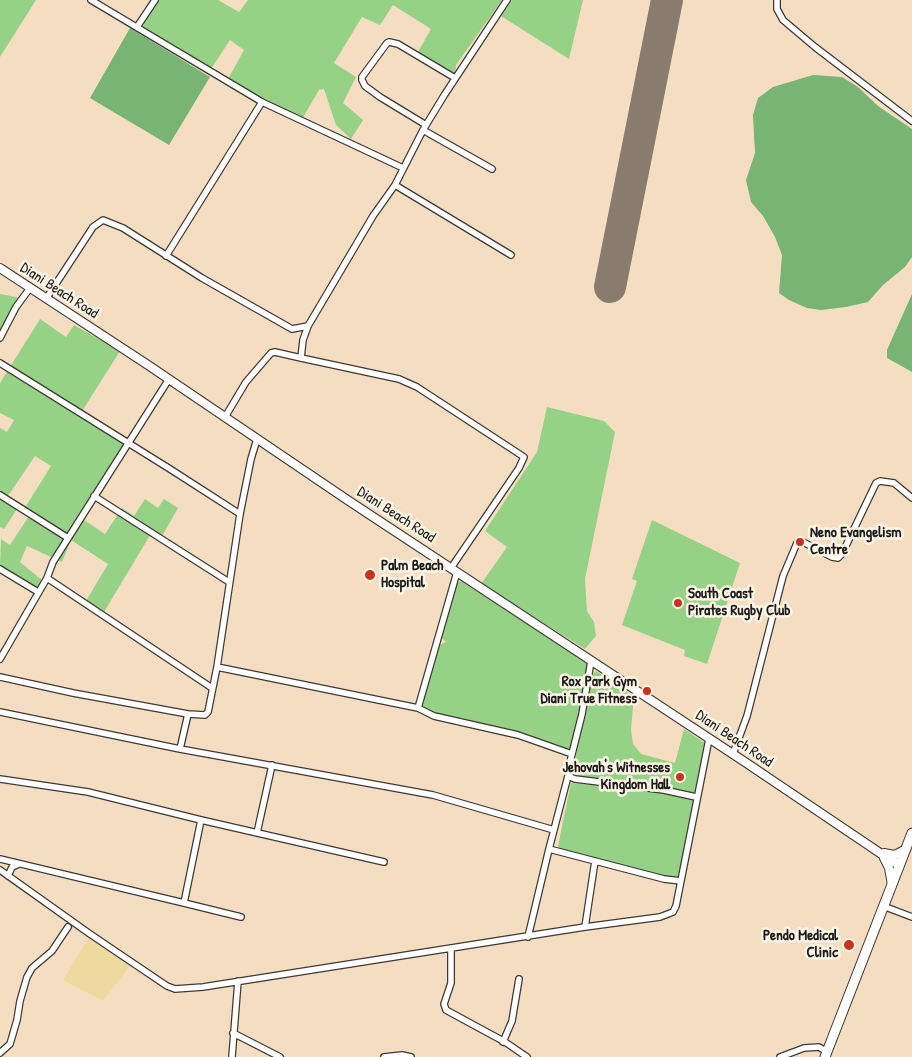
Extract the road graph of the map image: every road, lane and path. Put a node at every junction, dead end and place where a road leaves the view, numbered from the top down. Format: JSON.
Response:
{"nodes":[{"id":1,"x":91,"y":0,"type":"edge"},
{"id":2,"x":156,"y":0,"type":"edge"},
{"id":3,"x":507,"y":0,"type":"edge"},
{"id":4,"x":777,"y":0,"type":"edge"},
{"id":5,"x":137,"y":27,"type":"junction"},
{"id":6,"x":455,"y":78,"type":"junction"},
{"id":7,"x":262,"y":102,"type":"junction"},
{"id":8,"x":912,"y":121,"type":"edge"},
{"id":9,"x":424,"y":128,"type":"junction"},
{"id":10,"x":404,"y":168,"type":"junction"},
{"id":11,"x":492,"y":169,"type":"dead end"},
{"id":12,"x":395,"y":185,"type":"junction"},
{"id":13,"x":511,"y":255,"type":"dead end"},
{"id":14,"x":166,"y":256,"type":"junction"},
{"id":15,"x":0,"y":268,"type":"edge"},
{"id":16,"x":30,"y":288,"type":"junction"},
{"id":17,"x":46,"y":299,"type":"junction"},
{"id":18,"x":308,"y":326,"type":"junction"},
{"id":19,"x":292,"y":329,"type":"junction"},
{"id":20,"x":0,"y":338,"type":"edge"},
{"id":21,"x":303,"y":340,"type":"junction"},
{"id":22,"x":301,"y":358,"type":"junction"},
{"id":23,"x":0,"y":363,"type":"edge"},
{"id":24,"x":169,"y":379,"type":"junction"},
{"id":25,"x":225,"y":417,"type":"junction"},
{"id":26,"x":257,"y":440,"type":"junction"},
{"id":27,"x":128,"y":443,"type":"junction"},
{"id":28,"x":0,"y":495,"type":"edge"},
{"id":29,"x":94,"y":496,"type":"junction"},
{"id":30,"x":912,"y":498,"type":"edge"},
{"id":31,"x":240,"y":514,"type":"junction"},
{"id":32,"x":68,"y":538,"type":"junction"},
{"id":33,"x":0,"y":569,"type":"edge"},
{"id":34,"x":454,"y":570,"type":"junction"},
{"id":35,"x":47,"y":578,"type":"junction"},
{"id":36,"x":230,"y":582,"type":"junction"},
{"id":37,"x":38,"y":592,"type":"junction"},
{"id":38,"x":2,"y":648,"type":"edge"},
{"id":39,"x":0,"y":658,"type":"edge"},
{"id":40,"x":591,"y":660,"type":"junction"},
{"id":41,"x":216,"y":667,"type":"junction"},
{"id":42,"x":0,"y":677,"type":"edge"},
{"id":43,"x":212,"y":688,"type":"junction"},
{"id":44,"x":418,"y":708,"type":"junction"},
{"id":45,"x":0,"y":712,"type":"edge"},
{"id":46,"x":188,"y":714,"type":"junction"},
{"id":47,"x":709,"y":739,"type":"junction"},
{"id":48,"x":180,"y":749,"type":"junction"},
{"id":49,"x":572,"y":754,"type":"junction"},
{"id":50,"x":733,"y":754,"type":"junction"},
{"id":51,"x":272,"y":765,"type":"junction"},
{"id":52,"x":568,"y":776,"type":"junction"},
{"id":53,"x":0,"y":779,"type":"edge"},
{"id":54,"x":696,"y":796,"type":"junction"},
{"id":55,"x":200,"y":820,"type":"junction"},
{"id":56,"x":554,"y":830,"type":"junction"},
{"id":57,"x":257,"y":833,"type":"junction"},
{"id":58,"x":912,"y":833,"type":"edge"},
{"id":59,"x":549,"y":849,"type":"junction"},
{"id":60,"x":906,"y":849,"type":"junction"},
{"id":61,"x":877,"y":851,"type":"junction"},
{"id":62,"x":0,"y":859,"type":"edge"},
{"id":63,"x":594,"y":861,"type":"junction"},
{"id":64,"x":384,"y":862,"type":"dead end"},
{"id":65,"x":19,"y":864,"type":"junction"},
{"id":66,"x":900,"y":865,"type":"junction"},
{"id":67,"x":0,"y":870,"type":"edge"},
{"id":68,"x":8,"y":876,"type":"junction"},
{"id":69,"x":681,"y":881,"type":"junction"},
{"id":70,"x":892,"y":885,"type":"junction"},
{"id":71,"x":184,"y":903,"type":"junction"},
{"id":72,"x":883,"y":906,"type":"junction"},
{"id":73,"x":67,"y":917,"type":"junction"},
{"id":74,"x":241,"y":917,"type":"dead end"},
{"id":75,"x":912,"y":917,"type":"edge"},
{"id":76,"x":75,"y":923,"type":"junction"},
{"id":77,"x":585,"y":926,"type":"junction"},
{"id":78,"x":68,"y":927,"type":"junction"},
{"id":79,"x":528,"y":936,"type":"junction"},
{"id":80,"x":451,"y":948,"type":"junction"},
{"id":81,"x":519,"y":979,"type":"dead end"},
{"id":82,"x":238,"y":981,"type":"junction"},
{"id":83,"x":233,"y":1034,"type":"junction"},
{"id":84,"x":503,"y":1042,"type":"junction"},
{"id":85,"x":0,"y":1053,"type":"edge"},
{"id":86,"x":826,"y":1054,"type":"edge"},
{"id":87,"x":232,"y":1057,"type":"edge"},
{"id":88,"x":280,"y":1057,"type":"edge"},
{"id":89,"x":384,"y":1057,"type":"edge"},
{"id":90,"x":411,"y":1057,"type":"edge"},
{"id":91,"x":527,"y":1057,"type":"edge"},
{"id":92,"x":780,"y":1057,"type":"edge"}],
"edges":[{"from":1,"to":5,"type":"street"},
{"from":2,"to":5,"type":"street"},
{"from":3,"to":6,"type":"street"},
{"from":4,"to":8,"type":"street"},
{"from":5,"to":7,"type":"street"},
{"from":6,"to":9,"type":"street"},
{"from":6,"to":9,"type":"street"},
{"from":7,"to":10,"type":"street"},
{"from":7,"to":14,"type":"street"},
{"from":9,"to":10,"type":"street"},
{"from":9,"to":11,"type":"street"},
{"from":10,"to":12,"type":"street"},
{"from":12,"to":13,"type":"street"},
{"from":12,"to":18,"type":"street"},
{"from":14,"to":17,"type":"street"},
{"from":14,"to":19,"type":"street"},
{"from":15,"to":16,"type":"main road","name":"Diani Beach Road"},
{"from":16,"to":17,"type":"main road","name":"Diani Beach Road"},
{"from":16,"to":20,"type":"street"},
{"from":17,"to":24,"type":"main road","name":"Diani Beach Road"},
{"from":18,"to":19,"type":"street"},
{"from":18,"to":21,"type":"street"},
{"from":19,"to":21,"type":"street"},
{"from":21,"to":22,"type":"street"},
{"from":22,"to":25,"type":"street"},
{"from":22,"to":34,"type":"street"},
{"from":23,"to":27,"type":"street"},
{"from":24,"to":25,"type":"main road","name":"Diani Beach Road"},
{"from":24,"to":27,"type":"street"},
{"from":25,"to":26,"type":"main road","name":"Diani Beach Road"},
{"from":26,"to":31,"type":"street"},
{"from":26,"to":34,"type":"main road","name":"Diani Beach Road"},
{"from":27,"to":29,"type":"street"},
{"from":27,"to":31,"type":"street"},
{"from":28,"to":32,"type":"street"},
{"from":29,"to":32,"type":"street"},
{"from":29,"to":36,"type":"street"},
{"from":30,"to":50,"type":"street"},
{"from":31,"to":36,"type":"street"},
{"from":32,"to":35,"type":"street"},
{"from":33,"to":37,"type":"street"},
{"from":34,"to":40,"type":"main road","name":"Diani Beach Road"},
{"from":34,"to":44,"type":"street"},
{"from":35,"to":37,"type":"street"},
{"from":35,"to":43,"type":"street"},
{"from":36,"to":41,"type":"street"},
{"from":37,"to":38,"type":"street"},
{"from":38,"to":39,"type":"street"},
{"from":40,"to":47,"type":"main road","name":"Diani Beach Road"},
{"from":40,"to":49,"type":"street"},
{"from":41,"to":43,"type":"street"},
{"from":41,"to":44,"type":"street"},
{"from":42,"to":46,"type":"street"},
{"from":43,"to":46,"type":"street"},
{"from":44,"to":49,"type":"street"},
{"from":45,"to":48,"type":"street"},
{"from":46,"to":48,"type":"street"},
{"from":47,"to":50,"type":"main road","name":"Diani Beach Road"},
{"from":47,"to":54,"type":"street"},
{"from":48,"to":51,"type":"street"},
{"from":49,"to":52,"type":"street"},
{"from":50,"to":61,"type":"main road","name":"Diani Beach Road"},
{"from":51,"to":56,"type":"street"},
{"from":51,"to":57,"type":"street"},
{"from":52,"to":54,"type":"street"},
{"from":52,"to":56,"type":"street"},
{"from":53,"to":55,"type":"street"},
{"from":54,"to":69,"type":"street"},
{"from":55,"to":57,"type":"street"},
{"from":55,"to":71,"type":"street"},
{"from":56,"to":59,"type":"street"},
{"from":57,"to":64,"type":"street"},
{"from":58,"to":60,"type":"highway"},
{"from":59,"to":63,"type":"street"},
{"from":59,"to":79,"type":"street"},
{"from":60,"to":61,"type":"main road"},
{"from":60,"to":66,"type":"highway"},
{"from":61,"to":66,"type":"main road","name":"Diani Beach Road"},
{"from":61,"to":70,"type":"main road"},
{"from":62,"to":65,"type":"street"},
{"from":63,"to":69,"type":"street"},
{"from":63,"to":77,"type":"street"},
{"from":65,"to":68,"type":"street"},
{"from":65,"to":71,"type":"street"},
{"from":66,"to":70,"type":"highway"},
{"from":67,"to":68,"type":"street"},
{"from":68,"to":73,"type":"street"},
{"from":69,"to":77,"type":"street"},
{"from":70,"to":72,"type":"highway"},
{"from":71,"to":74,"type":"street"},
{"from":72,"to":75,"type":"street"},
{"from":72,"to":86,"type":"highway"},
{"from":73,"to":76,"type":"street"},
{"from":73,"to":78,"type":"street"},
{"from":76,"to":78,"type":"street"},
{"from":76,"to":82,"type":"street"},
{"from":77,"to":79,"type":"street"},
{"from":78,"to":85,"type":"street"},
{"from":79,"to":80,"type":"street"},
{"from":80,"to":82,"type":"street"},
{"from":80,"to":84,"type":"street"},
{"from":81,"to":84,"type":"street"},
{"from":82,"to":83,"type":"street"},
{"from":83,"to":87,"type":"street"},
{"from":83,"to":88,"type":"street"},
{"from":84,"to":91,"type":"street"},
{"from":86,"to":92,"type":"street"},
{"from":89,"to":90,"type":"street"}]}
